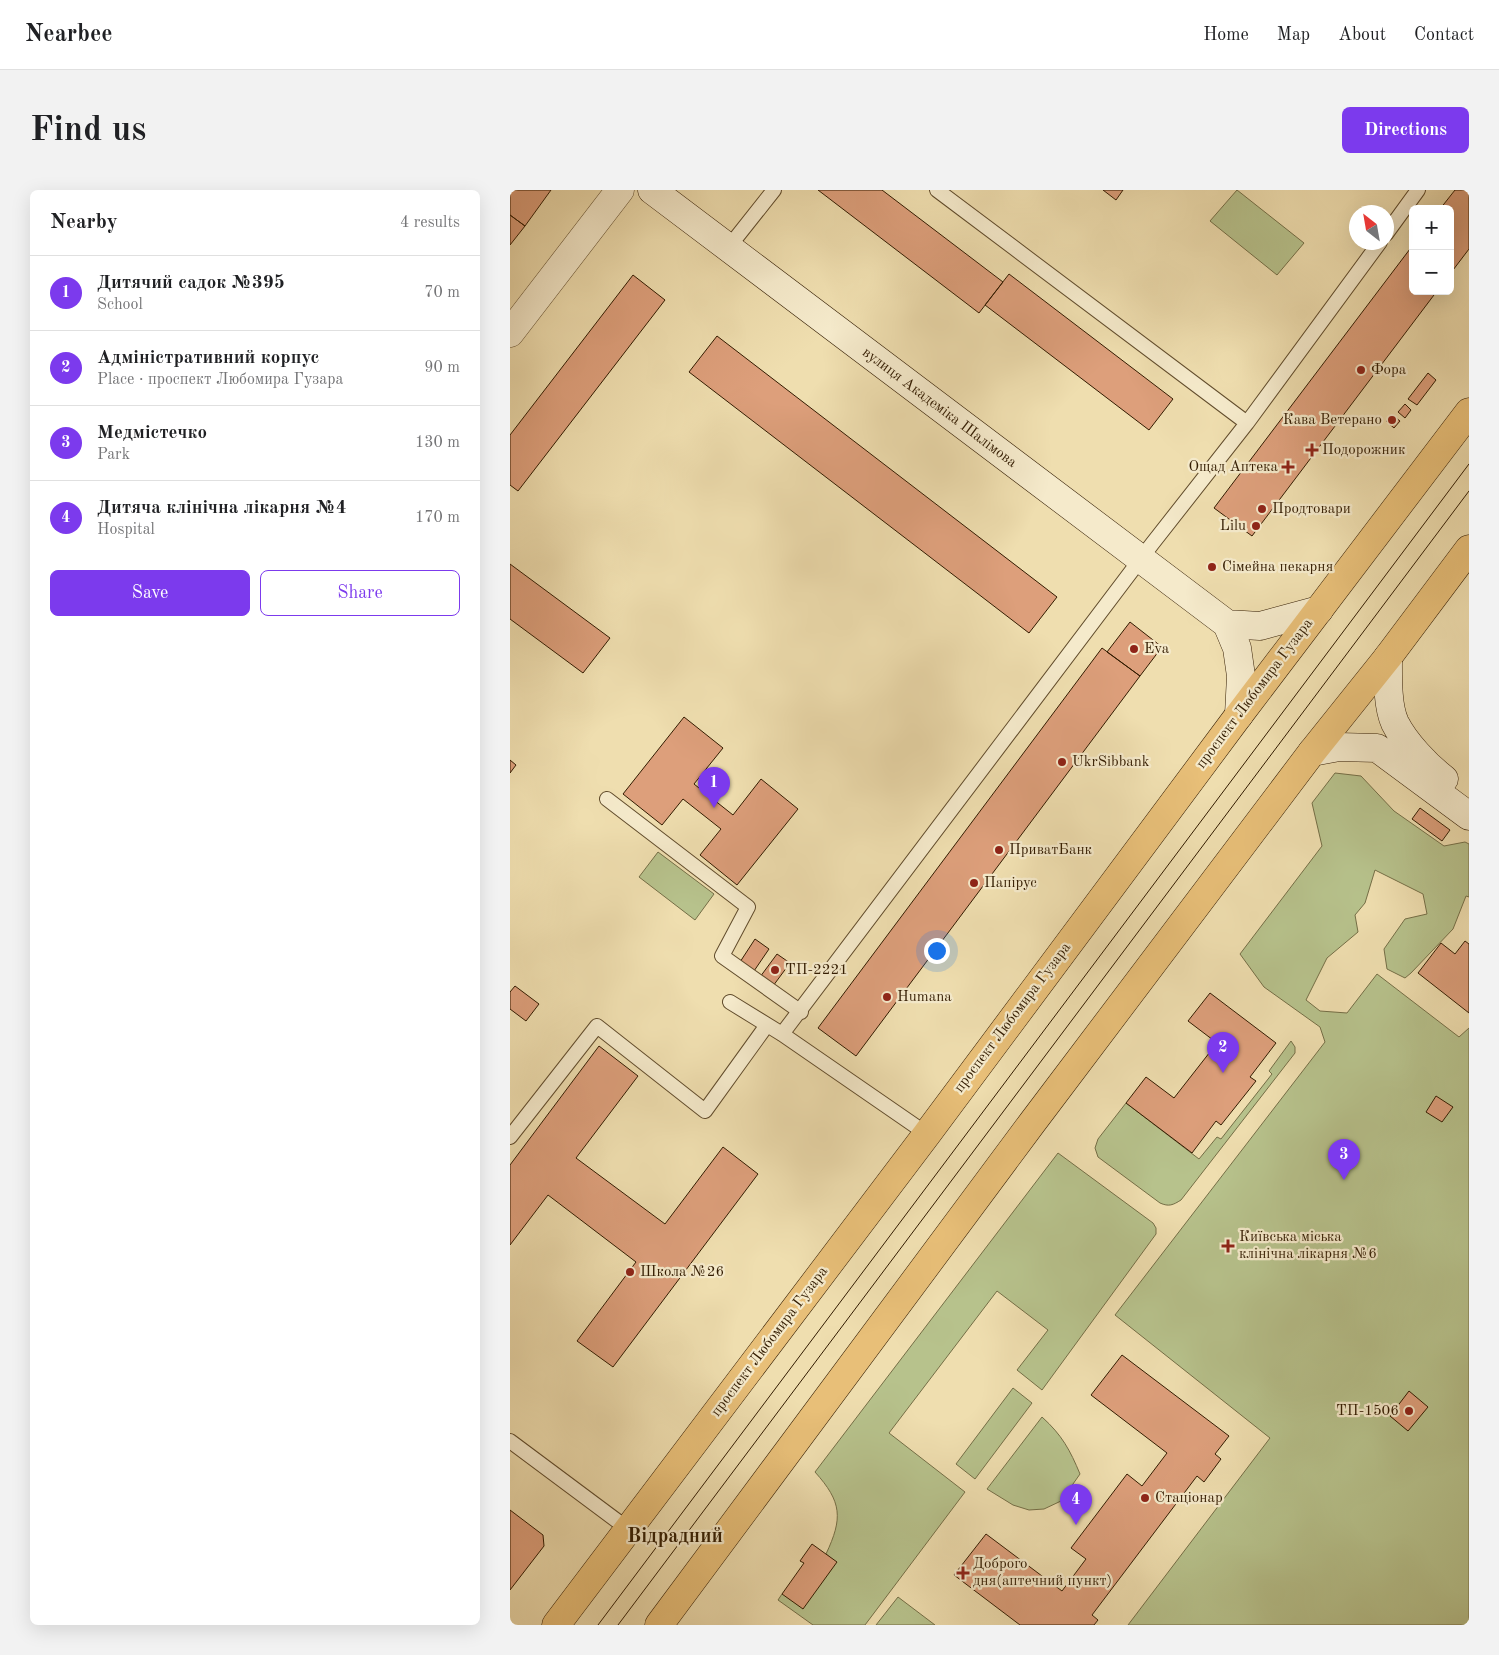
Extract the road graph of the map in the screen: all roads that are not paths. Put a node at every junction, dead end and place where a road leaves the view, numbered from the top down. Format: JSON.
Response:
{"nodes":[{"id":1,"x":620,"y":190,"type":"edge"},
{"id":2,"x":652,"y":190,"type":"edge"},
{"id":3,"x":774,"y":190,"type":"edge"},
{"id":4,"x":937,"y":190,"type":"edge"},
{"id":5,"x":1418,"y":190,"type":"edge"},
{"id":6,"x":1394,"y":223,"type":"edge"},
{"id":7,"x":728,"y":248,"type":"junction"},
{"id":8,"x":1374,"y":250,"type":"edge"},
{"id":9,"x":510,"y":333,"type":"edge"},
{"id":10,"x":1469,"y":412,"type":"edge"},
{"id":11,"x":1247,"y":423,"type":"junction"},
{"id":12,"x":1469,"y":549,"type":"edge"},
{"id":13,"x":1141,"y":560,"type":"junction"},
{"id":14,"x":1319,"y":610,"type":"junction"},
{"id":15,"x":1227,"y":624,"type":"junction"},
{"id":16,"x":1388,"y":657,"type":"junction"},
{"id":17,"x":1239,"y":715,"type":"junction"},
{"id":18,"x":1312,"y":752,"type":"junction"},
{"id":19,"x":1469,"y":798,"type":"edge"},
{"id":20,"x":607,"y":799,"type":"dead end"},
{"id":21,"x":1469,"y":816,"type":"edge"},
{"id":22,"x":730,"y":1002,"type":"dead end"},
{"id":23,"x":801,"y":1012,"type":"junction"},
{"id":24,"x":768,"y":1025,"type":"junction"},
{"id":25,"x":782,"y":1034,"type":"junction"},
{"id":26,"x":927,"y":1134,"type":"junction"},
{"id":27,"x":510,"y":1137,"type":"edge"},
{"id":28,"x":510,"y":1441,"type":"edge"},
{"id":29,"x":628,"y":1530,"type":"junction"},
{"id":30,"x":556,"y":1625,"type":"edge"},
{"id":31,"x":659,"y":1625,"type":"edge"}],
"edges":[{"from":1,"to":9,"type":"street"},
{"from":2,"to":7,"type":"street","name":"вулиця Академіка Шалімова"},
{"from":3,"to":7,"type":"lane"},
{"from":4,"to":11,"type":"lane"},
{"from":5,"to":6,"type":"lane"},
{"from":7,"to":13,"type":"street","name":"вулиця Академіка Шалімова"},
{"from":8,"to":11,"type":"lane"},
{"from":10,"to":14,"type":"main road","name":"проспект Любомира Гузара"},
{"from":11,"to":13,"type":"lane"},
{"from":12,"to":16,"type":"main road"},
{"from":13,"to":15,"type":"street","name":"вулиця Академіка Шалімова"},
{"from":13,"to":23,"type":"lane"},
{"from":14,"to":15,"type":"street"},
{"from":14,"to":17,"type":"main road","name":"проспект Любомира Гузара"},
{"from":15,"to":17,"type":"street"},
{"from":16,"to":18,"type":"main road"},
{"from":16,"to":19,"type":"street"},
{"from":17,"to":26,"type":"main road","name":"проспект Любомира Гузара"},
{"from":18,"to":21,"type":"street"},
{"from":18,"to":31,"type":"main road"},
{"from":20,"to":23,"type":"lane"},
{"from":22,"to":24,"type":"lane"},
{"from":23,"to":25,"type":"lane"},
{"from":24,"to":25,"type":"lane"},
{"from":24,"to":27,"type":"lane"},
{"from":25,"to":26,"type":"lane"},
{"from":26,"to":29,"type":"main road","name":"проспект Любомира Гузара"},
{"from":28,"to":29,"type":"lane"},
{"from":29,"to":30,"type":"main road","name":"проспект Любомира Гузара"}]}
